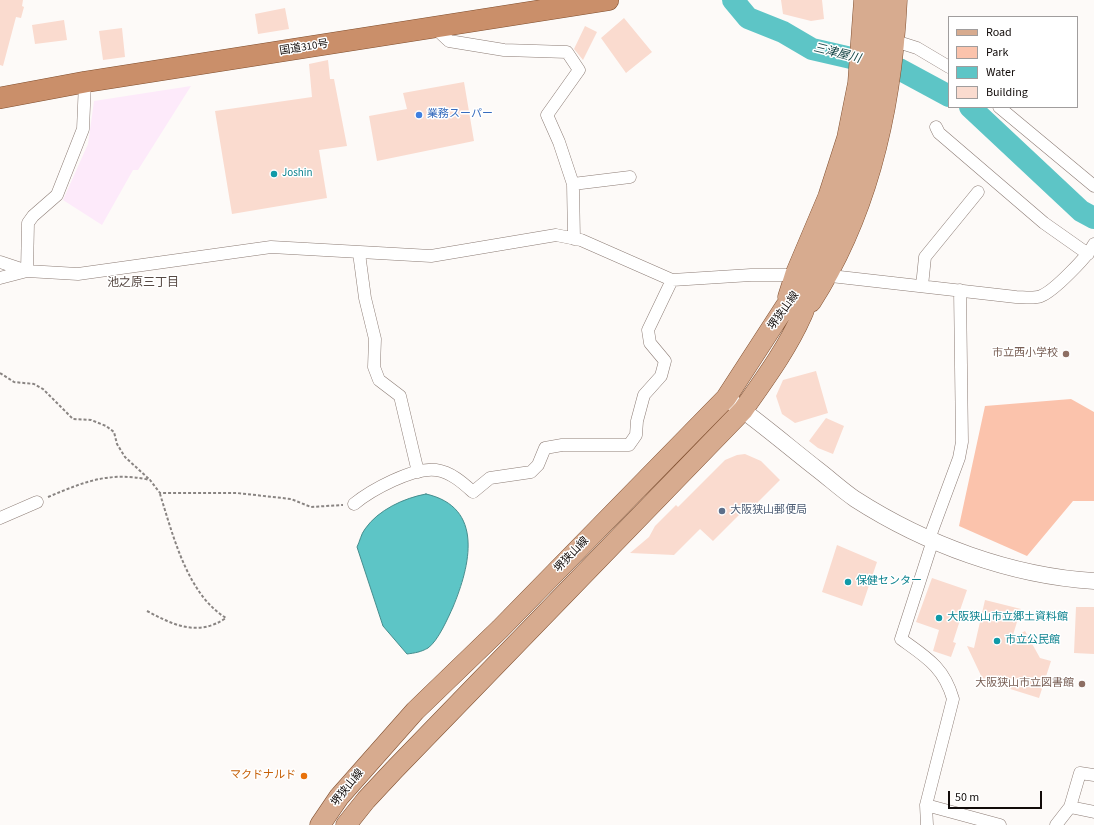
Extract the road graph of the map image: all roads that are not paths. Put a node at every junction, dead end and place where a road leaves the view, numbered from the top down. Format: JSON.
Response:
{"nodes":[{"id":1,"x":608,"y":0,"type":"edge"},
{"id":2,"x":864,"y":0,"type":"edge"},
{"id":3,"x":880,"y":0,"type":"edge"},
{"id":4,"x":897,"y":0,"type":"edge"},
{"id":5,"x":434,"y":27,"type":"junction"},
{"id":6,"x":894,"y":45,"type":"junction"},
{"id":7,"x":948,"y":66,"type":"edge"},
{"id":8,"x":84,"y":82,"type":"junction"},
{"id":9,"x":880,"y":95,"type":"junction"},
{"id":10,"x":0,"y":98,"type":"edge"},
{"id":11,"x":1000,"y":108,"type":"edge"},
{"id":12,"x":936,"y":127,"type":"dead end"},
{"id":13,"x":630,"y":177,"type":"dead end"},
{"id":14,"x":573,"y":184,"type":"junction"},
{"id":15,"x":1094,"y":186,"type":"edge"},
{"id":16,"x":978,"y":192,"type":"dead end"},
{"id":17,"x":574,"y":239,"type":"junction"},
{"id":18,"x":1092,"y":251,"type":"edge"},
{"id":19,"x":359,"y":253,"type":"junction"},
{"id":20,"x":0,"y":262,"type":"edge"},
{"id":21,"x":27,"y":271,"type":"junction"},
{"id":22,"x":812,"y":275,"type":"junction"},
{"id":23,"x":0,"y":278,"type":"edge"},
{"id":24,"x":672,"y":280,"type":"junction"},
{"id":25,"x":922,"y":286,"type":"junction"},
{"id":26,"x":960,"y":290,"type":"junction"},
{"id":27,"x":794,"y":310,"type":"junction"},
{"id":28,"x":726,"y":398,"type":"junction"},
{"id":29,"x":743,"y":410,"type":"junction"},
{"id":30,"x":418,"y":472,"type":"junction"},
{"id":31,"x":37,"y":502,"type":"road end"},
{"id":32,"x":354,"y":504,"type":"road end"},
{"id":33,"x":0,"y":518,"type":"edge"},
{"id":34,"x":931,"y":540,"type":"junction"},
{"id":35,"x":1094,"y":581,"type":"edge"},
{"id":36,"x":1094,"y":775,"type":"edge"},
{"id":37,"x":926,"y":805,"type":"junction"},
{"id":38,"x":1070,"y":807,"type":"junction"},
{"id":39,"x":1094,"y":812,"type":"edge"},
{"id":40,"x":320,"y":825,"type":"edge"},
{"id":41,"x":346,"y":825,"type":"edge"},
{"id":42,"x":926,"y":825,"type":"edge"},
{"id":43,"x":1000,"y":825,"type":"edge"},
{"id":44,"x":1056,"y":825,"type":"edge"}],
"edges":[{"from":1,"to":5,"type":"highway","name":"国道310号"},
{"from":2,"to":22,"type":"main road"},
{"from":3,"to":9,"type":"main road","name":"堺狭山線"},
{"from":4,"to":6,"type":"main road"},
{"from":5,"to":8,"type":"highway","name":"国道310号"},
{"from":5,"to":14,"type":"street"},
{"from":6,"to":7,"type":"street"},
{"from":6,"to":9,"type":"main road"},
{"from":8,"to":10,"type":"highway","name":"国道310号"},
{"from":8,"to":21,"type":"street"},
{"from":9,"to":22,"type":"main road","name":"堺狭山線"},
{"from":11,"to":15,"type":"street"},
{"from":12,"to":18,"type":"street"},
{"from":13,"to":14,"type":"street"},
{"from":14,"to":17,"type":"street"},
{"from":16,"to":25,"type":"street"},
{"from":17,"to":19,"type":"street"},
{"from":17,"to":24,"type":"street"},
{"from":18,"to":26,"type":"street"},
{"from":19,"to":21,"type":"street"},
{"from":19,"to":30,"type":"street"},
{"from":20,"to":21,"type":"street"},
{"from":21,"to":23,"type":"street"},
{"from":22,"to":24,"type":"street"},
{"from":22,"to":25,"type":"street"},
{"from":22,"to":27,"type":"main road","name":"堺狭山線"},
{"from":24,"to":30,"type":"street"},
{"from":25,"to":26,"type":"street"},
{"from":26,"to":34,"type":"street"},
{"from":27,"to":28,"type":"main road","name":"堺狭山線"},
{"from":27,"to":29,"type":"main road","name":"堺狭山線"},
{"from":28,"to":29,"type":"street"},
{"from":28,"to":40,"type":"main road","name":"堺狭山線"},
{"from":29,"to":34,"type":"street"},
{"from":29,"to":41,"type":"main road","name":"堺狭山線"},
{"from":30,"to":32,"type":"street"},
{"from":31,"to":33,"type":"street"},
{"from":34,"to":35,"type":"street"},
{"from":34,"to":37,"type":"street"},
{"from":36,"to":38,"type":"street"},
{"from":37,"to":42,"type":"street"},
{"from":37,"to":43,"type":"street"},
{"from":38,"to":39,"type":"street"},
{"from":38,"to":44,"type":"street"}]}
